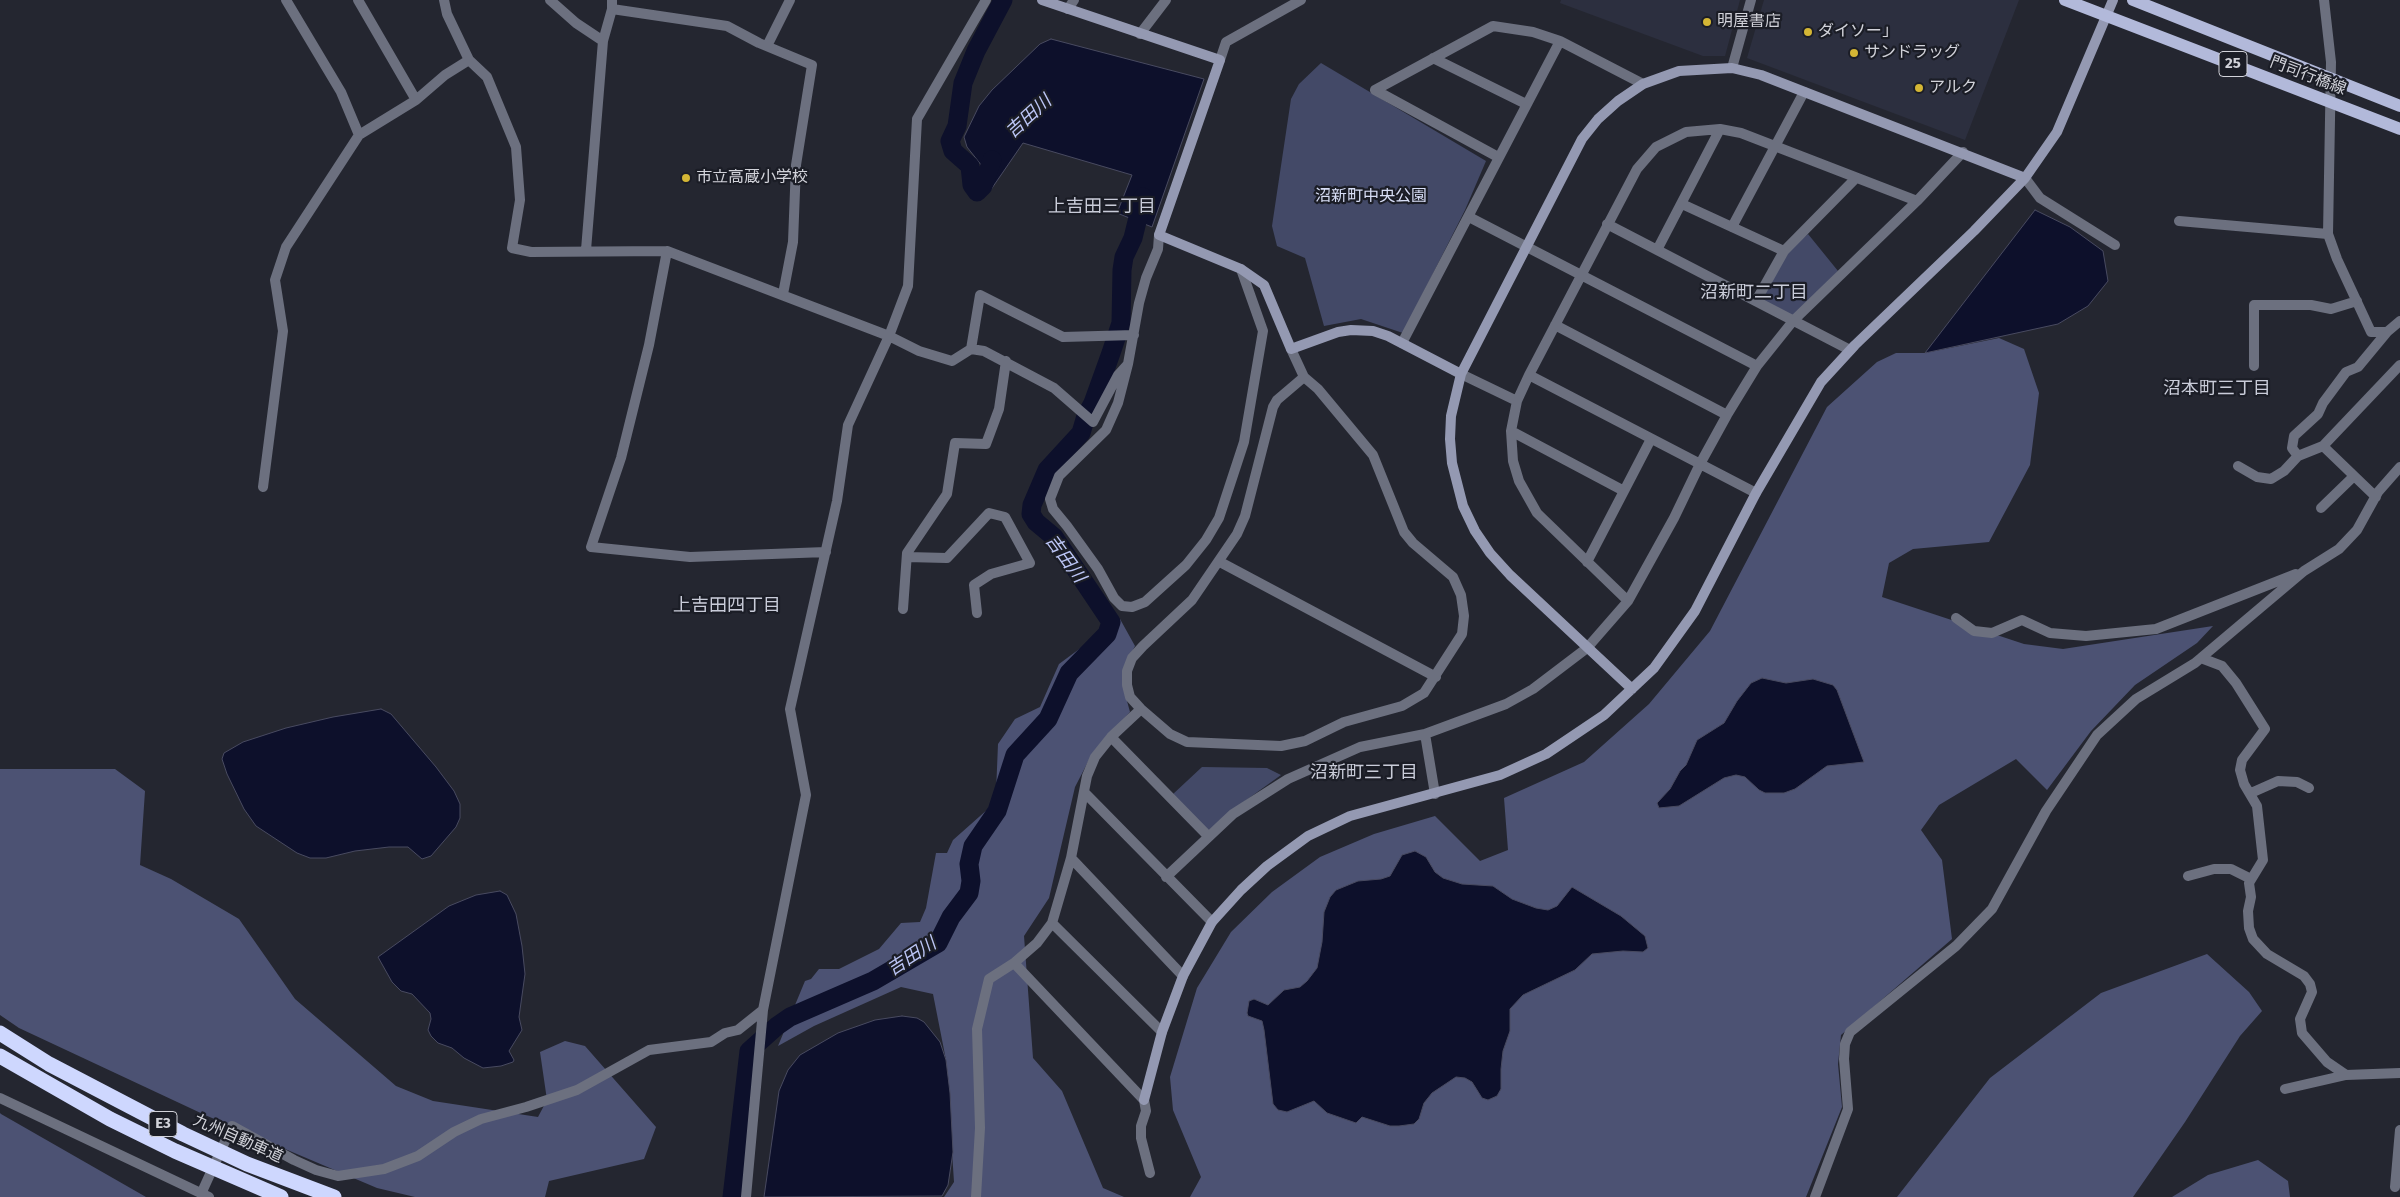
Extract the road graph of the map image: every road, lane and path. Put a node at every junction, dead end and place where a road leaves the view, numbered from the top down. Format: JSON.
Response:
{"nodes":[{"id":1,"x":286,"y":0,"type":"edge"},
{"id":2,"x":358,"y":0,"type":"edge"},
{"id":3,"x":444,"y":0,"type":"edge"},
{"id":4,"x":550,"y":0,"type":"edge"},
{"id":5,"x":790,"y":0,"type":"edge"},
{"id":6,"x":986,"y":0,"type":"edge"},
{"id":7,"x":1042,"y":0,"type":"edge"},
{"id":8,"x":1074,"y":0,"type":"edge"},
{"id":9,"x":1166,"y":0,"type":"edge"},
{"id":10,"x":1301,"y":0,"type":"edge"},
{"id":11,"x":1751,"y":0,"type":"edge"},
{"id":12,"x":2065,"y":0,"type":"edge"},
{"id":13,"x":2113,"y":0,"type":"edge"},
{"id":14,"x":2133,"y":0,"type":"edge"},
{"id":15,"x":2324,"y":0,"type":"edge"},
{"id":16,"x":612,"y":4,"type":"edge"},
{"id":17,"x":1068,"y":9,"type":"junction"},
{"id":18,"x":2106,"y":16,"type":"junction"},
{"id":19,"x":1140,"y":34,"type":"junction"},
{"id":20,"x":603,"y":41,"type":"junction"},
{"id":21,"x":1560,"y":41,"type":"junction"},
{"id":22,"x":767,"y":46,"type":"junction"},
{"id":23,"x":1433,"y":58,"type":"junction"},
{"id":24,"x":469,"y":60,"type":"junction"},
{"id":25,"x":1220,"y":60,"type":"junction"},
{"id":26,"x":1732,"y":68,"type":"junction"},
{"id":27,"x":2331,"y":80,"type":"junction"},
{"id":28,"x":1643,"y":84,"type":"junction"},
{"id":29,"x":1804,"y":92,"type":"junction"},
{"id":30,"x":416,"y":100,"type":"junction"},
{"id":31,"x":2330,"y":102,"type":"junction"},
{"id":32,"x":1526,"y":104,"type":"junction"},
{"id":33,"x":2400,"y":106,"type":"edge"},
{"id":34,"x":1720,"y":129,"type":"junction"},
{"id":35,"x":2400,"y":129,"type":"edge"},
{"id":36,"x":359,"y":135,"type":"junction"},
{"id":37,"x":1774,"y":146,"type":"junction"},
{"id":38,"x":1962,"y":152,"type":"junction"},
{"id":39,"x":1498,"y":157,"type":"junction"},
{"id":40,"x":1856,"y":178,"type":"junction"},
{"id":41,"x":2025,"y":178,"type":"junction"},
{"id":42,"x":1917,"y":201,"type":"junction"},
{"id":43,"x":1682,"y":204,"type":"junction"},
{"id":44,"x":1469,"y":217,"type":"junction"},
{"id":45,"x":2179,"y":221,"type":"dead end"},
{"id":46,"x":1607,"y":224,"type":"junction"},
{"id":47,"x":1732,"y":226,"type":"junction"},
{"id":48,"x":2328,"y":234,"type":"junction"},
{"id":49,"x":1159,"y":235,"type":"junction"},
{"id":50,"x":1526,"y":246,"type":"junction"},
{"id":51,"x":2115,"y":246,"type":"dead end"},
{"id":52,"x":586,"y":250,"type":"junction"},
{"id":53,"x":1657,"y":250,"type":"junction"},
{"id":54,"x":667,"y":251,"type":"junction"},
{"id":55,"x":1784,"y":251,"type":"junction"},
{"id":56,"x":1241,"y":270,"type":"junction"},
{"id":57,"x":1580,"y":274,"type":"junction"},
{"id":58,"x":783,"y":294,"type":"junction"},
{"id":59,"x":1756,"y":301,"type":"junction"},
{"id":60,"x":2357,"y":301,"type":"junction"},
{"id":61,"x":1793,"y":321,"type":"junction"},
{"id":62,"x":2400,"y":321,"type":"edge"},
{"id":63,"x":1555,"y":325,"type":"junction"},
{"id":64,"x":2387,"y":332,"type":"junction"},
{"id":65,"x":1134,"y":335,"type":"junction"},
{"id":66,"x":889,"y":336,"type":"junction"},
{"id":67,"x":1402,"y":343,"type":"junction"},
{"id":68,"x":971,"y":348,"type":"junction"},
{"id":69,"x":1291,"y":349,"type":"junction"},
{"id":70,"x":1850,"y":350,"type":"junction"},
{"id":71,"x":1006,"y":361,"type":"junction"},
{"id":72,"x":1128,"y":364,"type":"junction"},
{"id":73,"x":2400,"y":365,"type":"edge"},
{"id":74,"x":1757,"y":366,"type":"junction"},
{"id":75,"x":2254,"y":366,"type":"dead end"},
{"id":76,"x":1461,"y":374,"type":"junction"},
{"id":77,"x":1528,"y":375,"type":"junction"},
{"id":78,"x":1304,"y":377,"type":"junction"},
{"id":79,"x":1517,"y":401,"type":"junction"},
{"id":80,"x":1727,"y":415,"type":"junction"},
{"id":81,"x":1511,"y":431,"type":"junction"},
{"id":82,"x":1651,"y":439,"type":"junction"},
{"id":83,"x":2323,"y":446,"type":"junction"},
{"id":84,"x":2298,"y":456,"type":"junction"},
{"id":85,"x":1700,"y":464,"type":"junction"},
{"id":86,"x":2238,"y":466,"type":"dead end"},
{"id":87,"x":2400,"y":467,"type":"edge"},
{"id":88,"x":2354,"y":476,"type":"junction"},
{"id":89,"x":263,"y":487,"type":"dead end"},
{"id":90,"x":1624,"y":491,"type":"junction"},
{"id":91,"x":1756,"y":493,"type":"junction"},
{"id":92,"x":2376,"y":497,"type":"junction"},
{"id":93,"x":2321,"y":508,"type":"dead end"},
{"id":94,"x":826,"y":552,"type":"junction"},
{"id":95,"x":906,"y":557,"type":"junction"},
{"id":96,"x":1220,"y":562,"type":"junction"},
{"id":97,"x":1586,"y":562,"type":"junction"},
{"id":98,"x":2304,"y":571,"type":"junction"},
{"id":99,"x":1628,"y":601,"type":"junction"},
{"id":100,"x":903,"y":609,"type":"dead end"},
{"id":101,"x":977,"y":613,"type":"dead end"},
{"id":102,"x":1956,"y":618,"type":"dead end"},
{"id":103,"x":1587,"y":648,"type":"junction"},
{"id":104,"x":2201,"y":658,"type":"junction"},
{"id":105,"x":1436,"y":677,"type":"junction"},
{"id":106,"x":1632,"y":689,"type":"junction"},
{"id":107,"x":1141,"y":709,"type":"junction"},
{"id":108,"x":1425,"y":734,"type":"junction"},
{"id":109,"x":1111,"y":737,"type":"junction"},
{"id":110,"x":2309,"y":788,"type":"dead end"},
{"id":111,"x":1085,"y":793,"type":"junction"},
{"id":112,"x":2251,"y":793,"type":"junction"},
{"id":113,"x":1435,"y":794,"type":"junction"},
{"id":114,"x":1208,"y":836,"type":"junction"},
{"id":115,"x":1071,"y":858,"type":"junction"},
{"id":116,"x":2188,"y":876,"type":"dead end"},
{"id":117,"x":1166,"y":877,"type":"junction"},
{"id":118,"x":2251,"y":879,"type":"junction"},
{"id":119,"x":1212,"y":922,"type":"junction"},
{"id":120,"x":1052,"y":923,"type":"junction"},
{"id":121,"x":1014,"y":963,"type":"junction"},
{"id":122,"x":1183,"y":976,"type":"junction"},
{"id":123,"x":763,"y":1010,"type":"junction"},
{"id":124,"x":1162,"y":1032,"type":"junction"},
{"id":125,"x":0,"y":1033,"type":"edge"},
{"id":126,"x":0,"y":1056,"type":"edge"},
{"id":127,"x":2400,"y":1073,"type":"edge"},
{"id":128,"x":2346,"y":1075,"type":"junction"},
{"id":129,"x":2285,"y":1089,"type":"dead end"},
{"id":130,"x":0,"y":1098,"type":"edge"},
{"id":131,"x":1144,"y":1100,"type":"junction"},
{"id":132,"x":2400,"y":1130,"type":"edge"},
{"id":133,"x":1150,"y":1173,"type":"dead end"},
{"id":134,"x":2395,"y":1187,"type":"dead end"},
{"id":135,"x":204,"y":1194,"type":"edge"},
{"id":136,"x":282,"y":1197,"type":"edge"},
{"id":137,"x":334,"y":1197,"type":"edge"},
{"id":138,"x":746,"y":1197,"type":"edge"},
{"id":139,"x":976,"y":1197,"type":"edge"},
{"id":140,"x":1816,"y":1197,"type":"edge"}],
"edges":[{"from":1,"to":36,"type":"street"},
{"from":2,"to":30,"type":"street"},
{"from":3,"to":24,"type":"street"},
{"from":4,"to":20,"type":"street"},
{"from":5,"to":22,"type":"street"},
{"from":6,"to":66,"type":"street"},
{"from":7,"to":17,"type":"street"},
{"from":8,"to":17,"type":"street"},
{"from":9,"to":19,"type":"street"},
{"from":10,"to":25,"type":"street"},
{"from":11,"to":26,"type":"street"},
{"from":12,"to":18,"type":"main road","name":"門司行橋線","number":"25"},
{"from":13,"to":18,"type":"street"},
{"from":14,"to":27,"type":"main road","name":"門司行橋線","number":"25"},
{"from":15,"to":27,"type":"street"},
{"from":16,"to":20,"type":"street"},
{"from":16,"to":22,"type":"street"},
{"from":17,"to":19,"type":"street"},
{"from":18,"to":31,"type":"main road","name":"門司行橋線","number":"25"},
{"from":18,"to":41,"type":"street"},
{"from":19,"to":25,"type":"street"},
{"from":20,"to":52,"type":"street"},
{"from":21,"to":23,"type":"street"},
{"from":21,"to":28,"type":"street"},
{"from":21,"to":32,"type":"street"},
{"from":22,"to":58,"type":"street"},
{"from":23,"to":32,"type":"street"},
{"from":23,"to":39,"type":"street"},
{"from":24,"to":30,"type":"street"},
{"from":24,"to":52,"type":"street"},
{"from":25,"to":49,"type":"street"},
{"from":26,"to":28,"type":"street"},
{"from":26,"to":29,"type":"street"},
{"from":27,"to":31,"type":"street"},
{"from":27,"to":33,"type":"main road","name":"門司行橋線","number":"25"},
{"from":28,"to":50,"type":"street"},
{"from":29,"to":37,"type":"street"},
{"from":29,"to":38,"type":"street"},
{"from":30,"to":36,"type":"street"},
{"from":31,"to":35,"type":"main road","name":"門司行橋線","number":"25"},
{"from":31,"to":48,"type":"street"},
{"from":32,"to":39,"type":"street"},
{"from":34,"to":37,"type":"street"},
{"from":34,"to":43,"type":"street"},
{"from":34,"to":46,"type":"street"},
{"from":36,"to":89,"type":"street"},
{"from":37,"to":40,"type":"street"},
{"from":37,"to":47,"type":"street"},
{"from":38,"to":41,"type":"street"},
{"from":38,"to":42,"type":"street"},
{"from":39,"to":44,"type":"street"},
{"from":40,"to":42,"type":"street"},
{"from":40,"to":55,"type":"street"},
{"from":41,"to":51,"type":"street"},
{"from":41,"to":70,"type":"street"},
{"from":42,"to":61,"type":"street"},
{"from":43,"to":47,"type":"street"},
{"from":43,"to":53,"type":"street"},
{"from":44,"to":50,"type":"street"},
{"from":44,"to":67,"type":"street"},
{"from":45,"to":48,"type":"street"},
{"from":46,"to":53,"type":"street"},
{"from":46,"to":57,"type":"street"},
{"from":47,"to":55,"type":"street"},
{"from":48,"to":60,"type":"street"},
{"from":49,"to":56,"type":"street"},
{"from":49,"to":65,"type":"street"},
{"from":50,"to":57,"type":"street"},
{"from":50,"to":76,"type":"street"},
{"from":52,"to":54,"type":"street"},
{"from":53,"to":59,"type":"street"},
{"from":54,"to":58,"type":"street"},
{"from":54,"to":94,"type":"street"},
{"from":55,"to":59,"type":"street"},
{"from":56,"to":69,"type":"street"},
{"from":56,"to":72,"type":"street"},
{"from":57,"to":63,"type":"street"},
{"from":57,"to":74,"type":"street"},
{"from":58,"to":66,"type":"street"},
{"from":59,"to":61,"type":"street"},
{"from":60,"to":64,"type":"street"},
{"from":60,"to":75,"type":"street"},
{"from":61,"to":70,"type":"street"},
{"from":61,"to":74,"type":"street"},
{"from":62,"to":64,"type":"street"},
{"from":63,"to":77,"type":"street"},
{"from":63,"to":80,"type":"street"},
{"from":64,"to":84,"type":"street"},
{"from":65,"to":68,"type":"street"},
{"from":65,"to":72,"type":"street"},
{"from":66,"to":68,"type":"street"},
{"from":66,"to":94,"type":"street"},
{"from":67,"to":69,"type":"street"},
{"from":67,"to":76,"type":"street"},
{"from":68,"to":71,"type":"street"},
{"from":69,"to":78,"type":"street"},
{"from":70,"to":91,"type":"street"},
{"from":71,"to":72,"type":"street"},
{"from":71,"to":95,"type":"street"},
{"from":73,"to":83,"type":"street"},
{"from":74,"to":80,"type":"street"},
{"from":76,"to":79,"type":"street"},
{"from":76,"to":103,"type":"street"},
{"from":77,"to":79,"type":"street"},
{"from":77,"to":82,"type":"street"},
{"from":78,"to":96,"type":"street"},
{"from":78,"to":105,"type":"street"},
{"from":79,"to":81,"type":"street"},
{"from":80,"to":85,"type":"street"},
{"from":81,"to":90,"type":"street"},
{"from":81,"to":97,"type":"street"},
{"from":82,"to":85,"type":"street"},
{"from":82,"to":90,"type":"street"},
{"from":83,"to":84,"type":"street"},
{"from":83,"to":88,"type":"street"},
{"from":84,"to":86,"type":"street"},
{"from":85,"to":91,"type":"street"},
{"from":85,"to":99,"type":"street"},
{"from":87,"to":92,"type":"street"},
{"from":88,"to":92,"type":"street"},
{"from":88,"to":93,"type":"street"},
{"from":90,"to":97,"type":"street"},
{"from":91,"to":106,"type":"street"},
{"from":92,"to":98,"type":"street"},
{"from":94,"to":123,"type":"street"},
{"from":95,"to":100,"type":"street"},
{"from":95,"to":101,"type":"street"},
{"from":96,"to":105,"type":"street"},
{"from":96,"to":107,"type":"street"},
{"from":97,"to":99,"type":"street"},
{"from":98,"to":102,"type":"street"},
{"from":98,"to":104,"type":"street"},
{"from":99,"to":103,"type":"street"},
{"from":103,"to":106,"type":"street"},
{"from":103,"to":108,"type":"street"},
{"from":104,"to":112,"type":"street"},
{"from":104,"to":140,"type":"street"},
{"from":105,"to":107,"type":"street"},
{"from":106,"to":113,"type":"street"},
{"from":107,"to":109,"type":"street"},
{"from":108,"to":113,"type":"street"},
{"from":108,"to":114,"type":"street"},
{"from":109,"to":111,"type":"street"},
{"from":109,"to":114,"type":"street"},
{"from":110,"to":112,"type":"street"},
{"from":111,"to":115,"type":"street"},
{"from":111,"to":117,"type":"street"},
{"from":112,"to":118,"type":"street"},
{"from":113,"to":119,"type":"street"},
{"from":114,"to":117,"type":"street"},
{"from":115,"to":120,"type":"street"},
{"from":115,"to":122,"type":"street"},
{"from":116,"to":118,"type":"street"},
{"from":117,"to":119,"type":"street"},
{"from":118,"to":128,"type":"street"},
{"from":119,"to":122,"type":"street"},
{"from":120,"to":121,"type":"street"},
{"from":120,"to":124,"type":"street"},
{"from":121,"to":131,"type":"street"},
{"from":121,"to":139,"type":"street"},
{"from":122,"to":124,"type":"street"},
{"from":123,"to":135,"type":"street"},
{"from":123,"to":138,"type":"street"},
{"from":124,"to":131,"type":"street"},
{"from":125,"to":137,"type":"highway","name":"九州自動車道","number":"E3"},
{"from":126,"to":136,"type":"highway","number":"E3"},
{"from":127,"to":128,"type":"street"},
{"from":128,"to":129,"type":"street"},
{"from":130,"to":135,"type":"street"},
{"from":131,"to":133,"type":"street"},
{"from":132,"to":134,"type":"street"}]}
